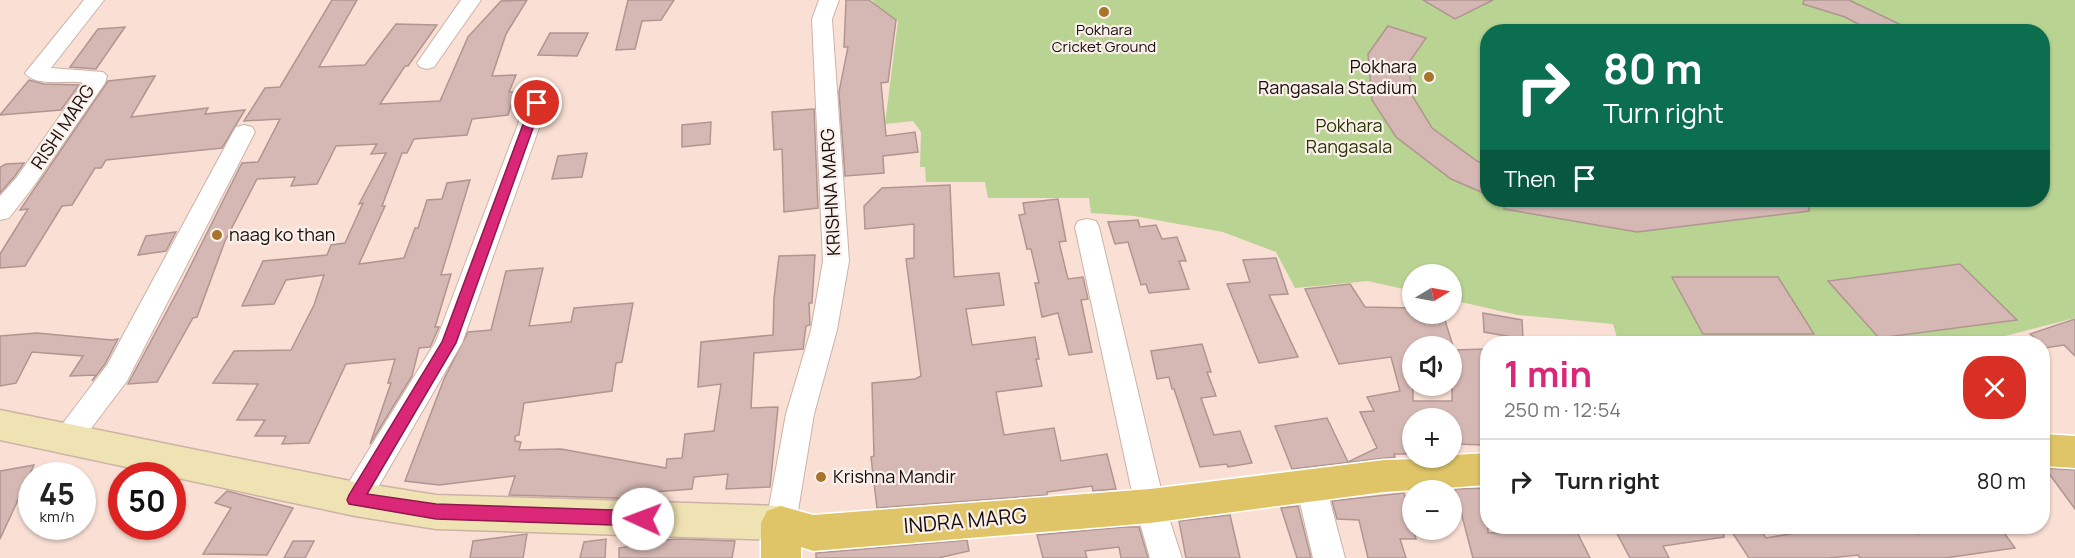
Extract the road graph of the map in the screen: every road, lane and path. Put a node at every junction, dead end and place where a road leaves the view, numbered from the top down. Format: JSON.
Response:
{"nodes":[{"id":1,"x":94,"y":0,"type":"edge"},
{"id":2,"x":471,"y":0,"type":"edge"},
{"id":3,"x":829,"y":0,"type":"edge"},
{"id":4,"x":428,"y":63,"type":"dead end"},
{"id":5,"x":537,"y":103,"type":"dead end"},
{"id":6,"x":244,"y":132,"type":"dead end"},
{"id":7,"x":0,"y":212,"type":"edge"},
{"id":8,"x":1087,"y":227,"type":"dead end"},
{"id":9,"x":0,"y":425,"type":"edge"},
{"id":10,"x":67,"y":439,"type":"junction"},
{"id":11,"x":2050,"y":450,"type":"edge"},
{"id":12,"x":2075,"y":452,"type":"edge"},
{"id":13,"x":1480,"y":470,"type":"edge"},
{"id":14,"x":1311,"y":486,"type":"junction"},
{"id":15,"x":355,"y":500,"type":"junction"},
{"id":16,"x":1150,"y":506,"type":"junction"},
{"id":17,"x":781,"y":541,"type":"edge"},
{"id":18,"x":1166,"y":558,"type":"edge"},
{"id":19,"x":1329,"y":558,"type":"edge"}],
"edges":[{"from":1,"to":7,"type":"street","name":"RISHI MARG"},
{"from":2,"to":4,"type":"street"},
{"from":3,"to":17,"type":"street","name":"KRISHNA MARG"},
{"from":5,"to":15,"type":"street"},
{"from":6,"to":10,"type":"street"},
{"from":8,"to":16,"type":"street"},
{"from":9,"to":10,"type":"main road"},
{"from":10,"to":15,"type":"main road"},
{"from":11,"to":12,"type":"main road"},
{"from":13,"to":14,"type":"main road","name":"INDRA MARG"},
{"from":14,"to":16,"type":"main road","name":"INDRA MARG"},
{"from":14,"to":19,"type":"street"},
{"from":15,"to":17,"type":"main road"},
{"from":16,"to":17,"type":"main road","name":"INDRA MARG"},
{"from":16,"to":18,"type":"street"}]}
